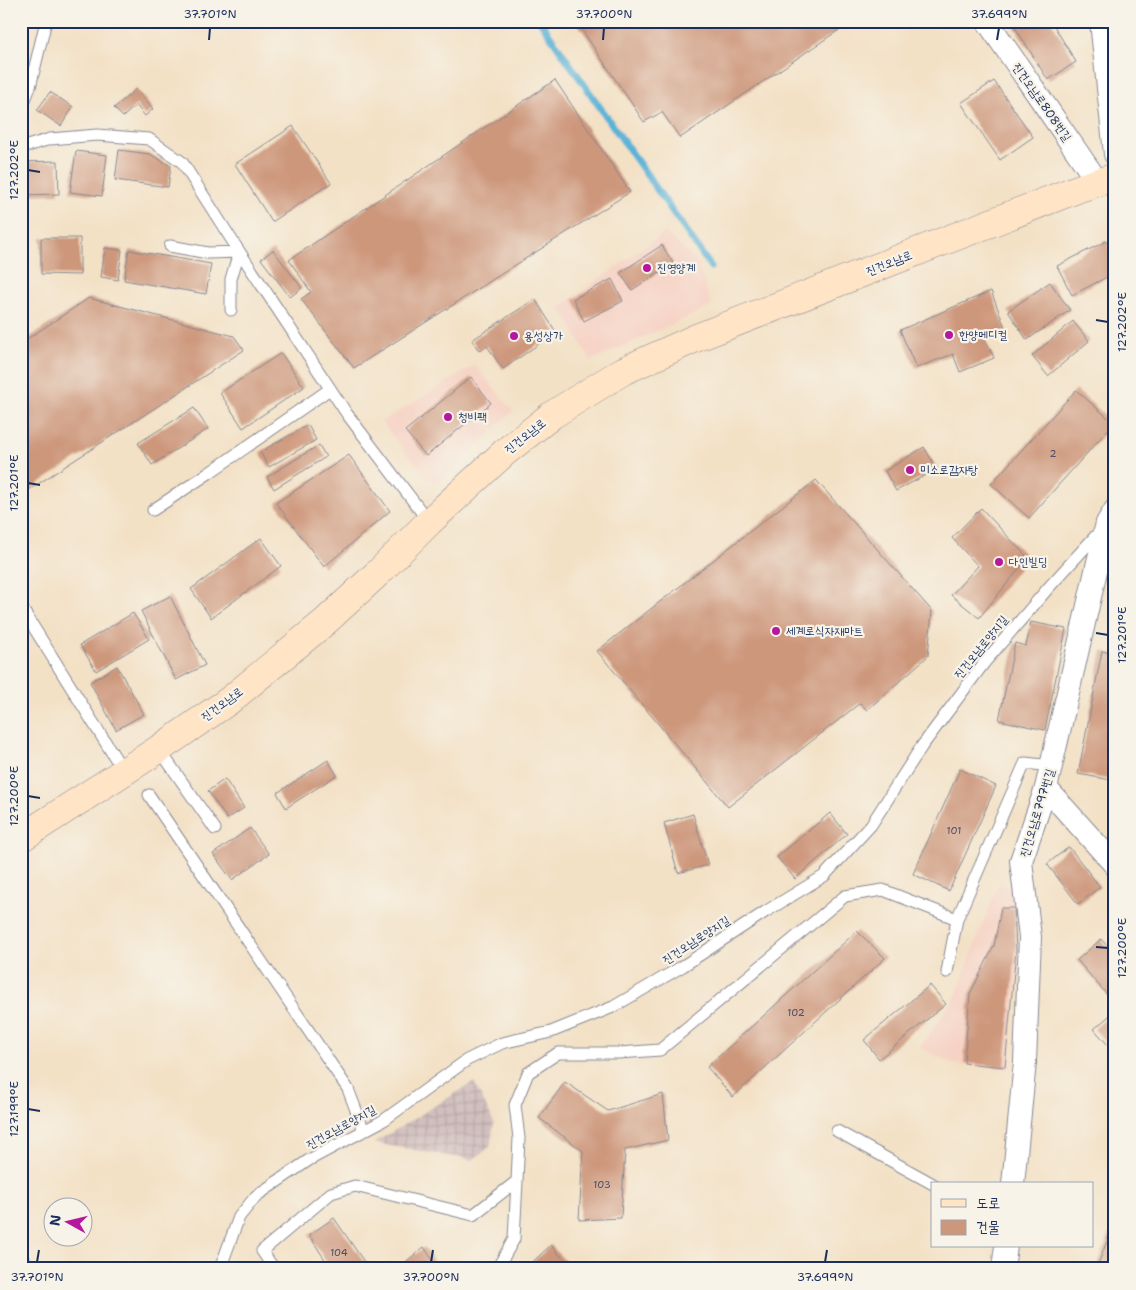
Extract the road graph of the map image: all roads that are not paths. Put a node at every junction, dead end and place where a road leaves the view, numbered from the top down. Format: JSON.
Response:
{"nodes":[{"id":1,"x":46,"y":21,"type":"edge"},
{"id":2,"x":987,"y":21,"type":"edge"},
{"id":3,"x":1100,"y":21,"type":"edge"},
{"id":4,"x":21,"y":110,"type":"edge"},
{"id":5,"x":21,"y":148,"type":"edge"},
{"id":6,"x":1115,"y":154,"type":"edge"},
{"id":7,"x":1106,"y":179,"type":"edge"},
{"id":8,"x":170,"y":246,"type":"dead end"},
{"id":9,"x":239,"y":252,"type":"junction"},
{"id":10,"x":231,"y":310,"type":"dead end"},
{"id":11,"x":330,"y":389,"type":"junction"},
{"id":12,"x":153,"y":510,"type":"dead end"},
{"id":13,"x":1111,"y":516,"type":"edge"},
{"id":14,"x":429,"y":522,"type":"junction"},
{"id":15,"x":21,"y":608,"type":"edge"},
{"id":16,"x":159,"y":749,"type":"junction"},
{"id":17,"x":1052,"y":766,"type":"junction"},
{"id":18,"x":124,"y":772,"type":"junction"},
{"id":19,"x":1046,"y":788,"type":"junction"},
{"id":20,"x":149,"y":795,"type":"dead end"},
{"id":21,"x":215,"y":829,"type":"dead end"},
{"id":22,"x":21,"y":838,"type":"edge"},
{"id":23,"x":1115,"y":865,"type":"edge"},
{"id":24,"x":957,"y":919,"type":"junction"},
{"id":25,"x":947,"y":972,"type":"dead end"},
{"id":26,"x":364,"y":1131,"type":"junction"},
{"id":27,"x":837,"y":1131,"type":"dead end"},
{"id":28,"x":517,"y":1181,"type":"junction"},
{"id":29,"x":1013,"y":1182,"type":"edge"},
{"id":30,"x":931,"y":1183,"type":"edge"},
{"id":31,"x":1006,"y":1248,"type":"edge"},
{"id":32,"x":21,"y":1265,"type":"edge"},
{"id":33,"x":24,"y":1269,"type":"edge"},
{"id":34,"x":220,"y":1269,"type":"edge"},
{"id":35,"x":274,"y":1269,"type":"edge"},
{"id":36,"x":497,"y":1269,"type":"edge"},
{"id":37,"x":1003,"y":1269,"type":"edge"}],
"edges":[{"from":1,"to":4,"type":"lane"},
{"from":2,"to":7,"type":"street","name":"진건오남로808번길"},
{"from":3,"to":6,"type":"street"},
{"from":5,"to":9,"type":"lane"},
{"from":7,"to":14,"type":"main road","name":"진건오남로"},
{"from":8,"to":9,"type":"lane"},
{"from":9,"to":10,"type":"lane"},
{"from":9,"to":11,"type":"lane"},
{"from":11,"to":12,"type":"lane"},
{"from":11,"to":14,"type":"lane"},
{"from":13,"to":17,"type":"street","name":"진건오남로797번길"},
{"from":13,"to":26,"type":"lane","name":"진건오남로양지길"},
{"from":14,"to":16,"type":"main road","name":"진건오남로"},
{"from":15,"to":18,"type":"lane"},
{"from":16,"to":18,"type":"main road","name":"진건오남로"},
{"from":16,"to":21,"type":"lane"},
{"from":17,"to":19,"type":"street","name":"진건오남로797번길"},
{"from":17,"to":24,"type":"lane"},
{"from":18,"to":22,"type":"main road","name":"진건오남로"},
{"from":19,"to":23,"type":"street"},
{"from":19,"to":29,"type":"street","name":"진건오남로797번길"},
{"from":20,"to":26,"type":"lane"},
{"from":24,"to":25,"type":"lane"},
{"from":24,"to":28,"type":"lane"},
{"from":26,"to":34,"type":"lane","name":"진건오남로양지길"},
{"from":27,"to":30,"type":"lane"},
{"from":28,"to":35,"type":"lane"},
{"from":28,"to":36,"type":"lane"},
{"from":31,"to":37,"type":"street"},
{"from":32,"to":33,"type":"street"}]}
